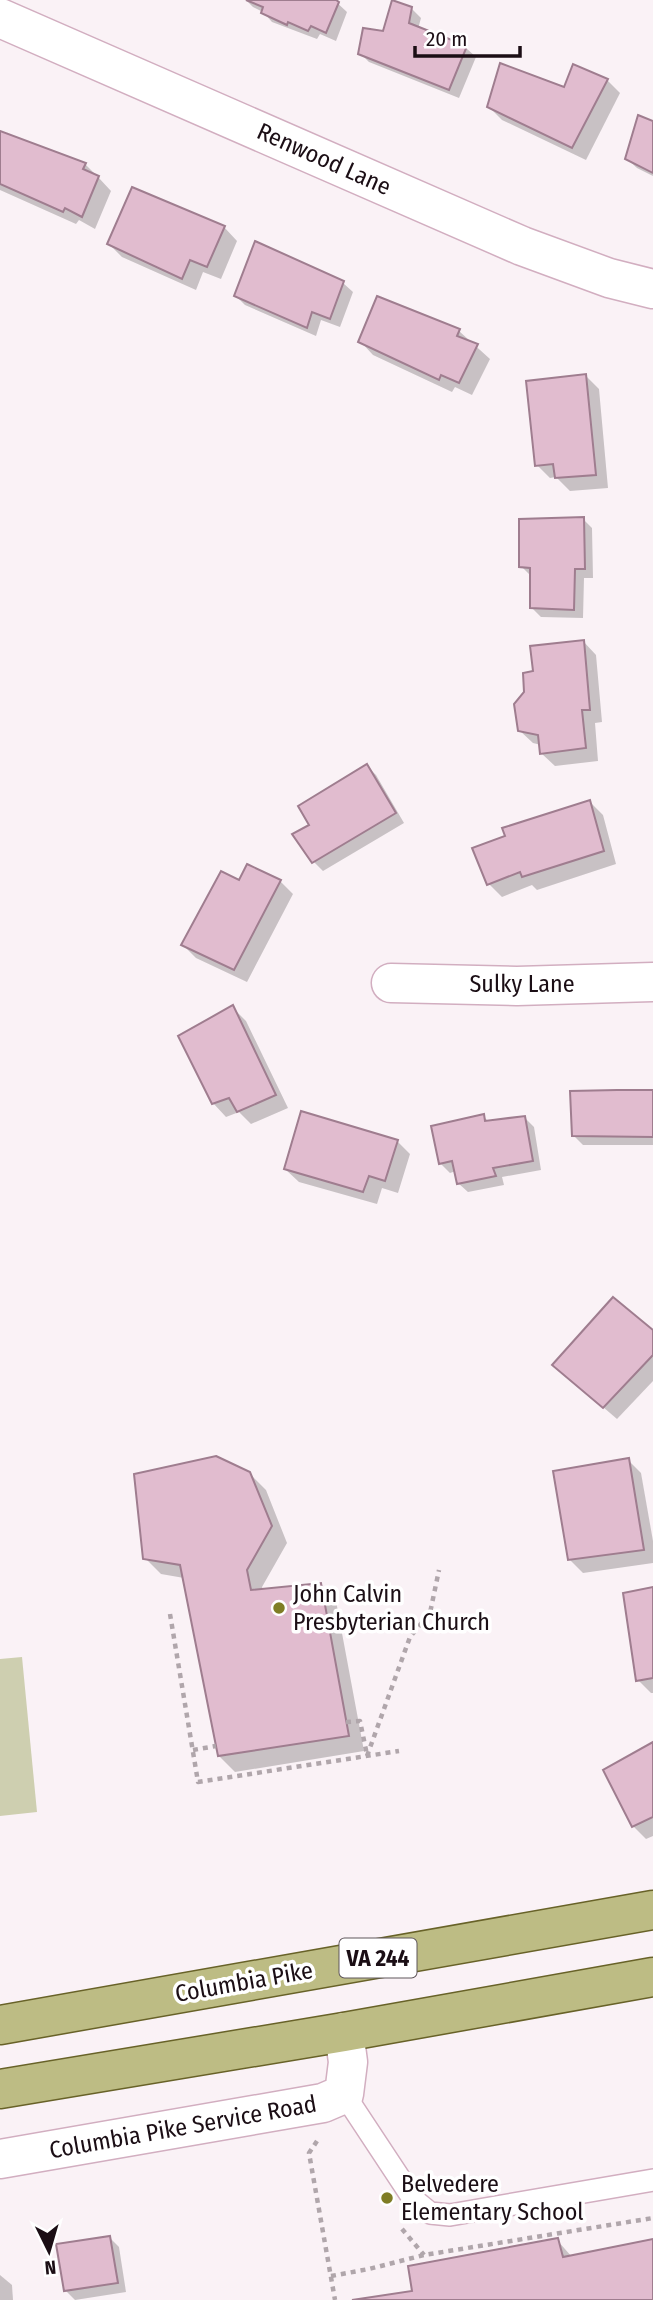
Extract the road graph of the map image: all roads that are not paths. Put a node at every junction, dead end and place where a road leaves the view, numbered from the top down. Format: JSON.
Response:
{"nodes":[{"id":1,"x":0,"y":18,"type":"edge"},
{"id":2,"x":653,"y":289,"type":"edge"},
{"id":3,"x":653,"y":982,"type":"edge"},
{"id":4,"x":391,"y":983,"type":"dead end"},
{"id":5,"x":653,"y":1910,"type":"edge"},
{"id":6,"x":653,"y":1977,"type":"edge"},
{"id":7,"x":0,"y":2025,"type":"edge"},
{"id":8,"x":344,"y":2032,"type":"junction"},
{"id":9,"x":0,"y":2089,"type":"edge"},
{"id":10,"x":344,"y":2094,"type":"junction"},
{"id":11,"x":0,"y":2159,"type":"edge"},
{"id":12,"x":653,"y":2180,"type":"edge"}],
"edges":[{"from":1,"to":2,"type":"street","name":"Renwood Lane"},
{"from":3,"to":4,"type":"street","name":"Sulky Lane"},
{"from":5,"to":7,"type":"main road","name":"Columbia Pike","number":"VA 244"},
{"from":6,"to":8,"type":"main road"},
{"from":8,"to":9,"type":"main road"},
{"from":8,"to":10,"type":"street","name":"Columbia Pike Service Road"},
{"from":10,"to":11,"type":"street","name":"Columbia Pike Service Road"},
{"from":10,"to":12,"type":"lane"}]}
